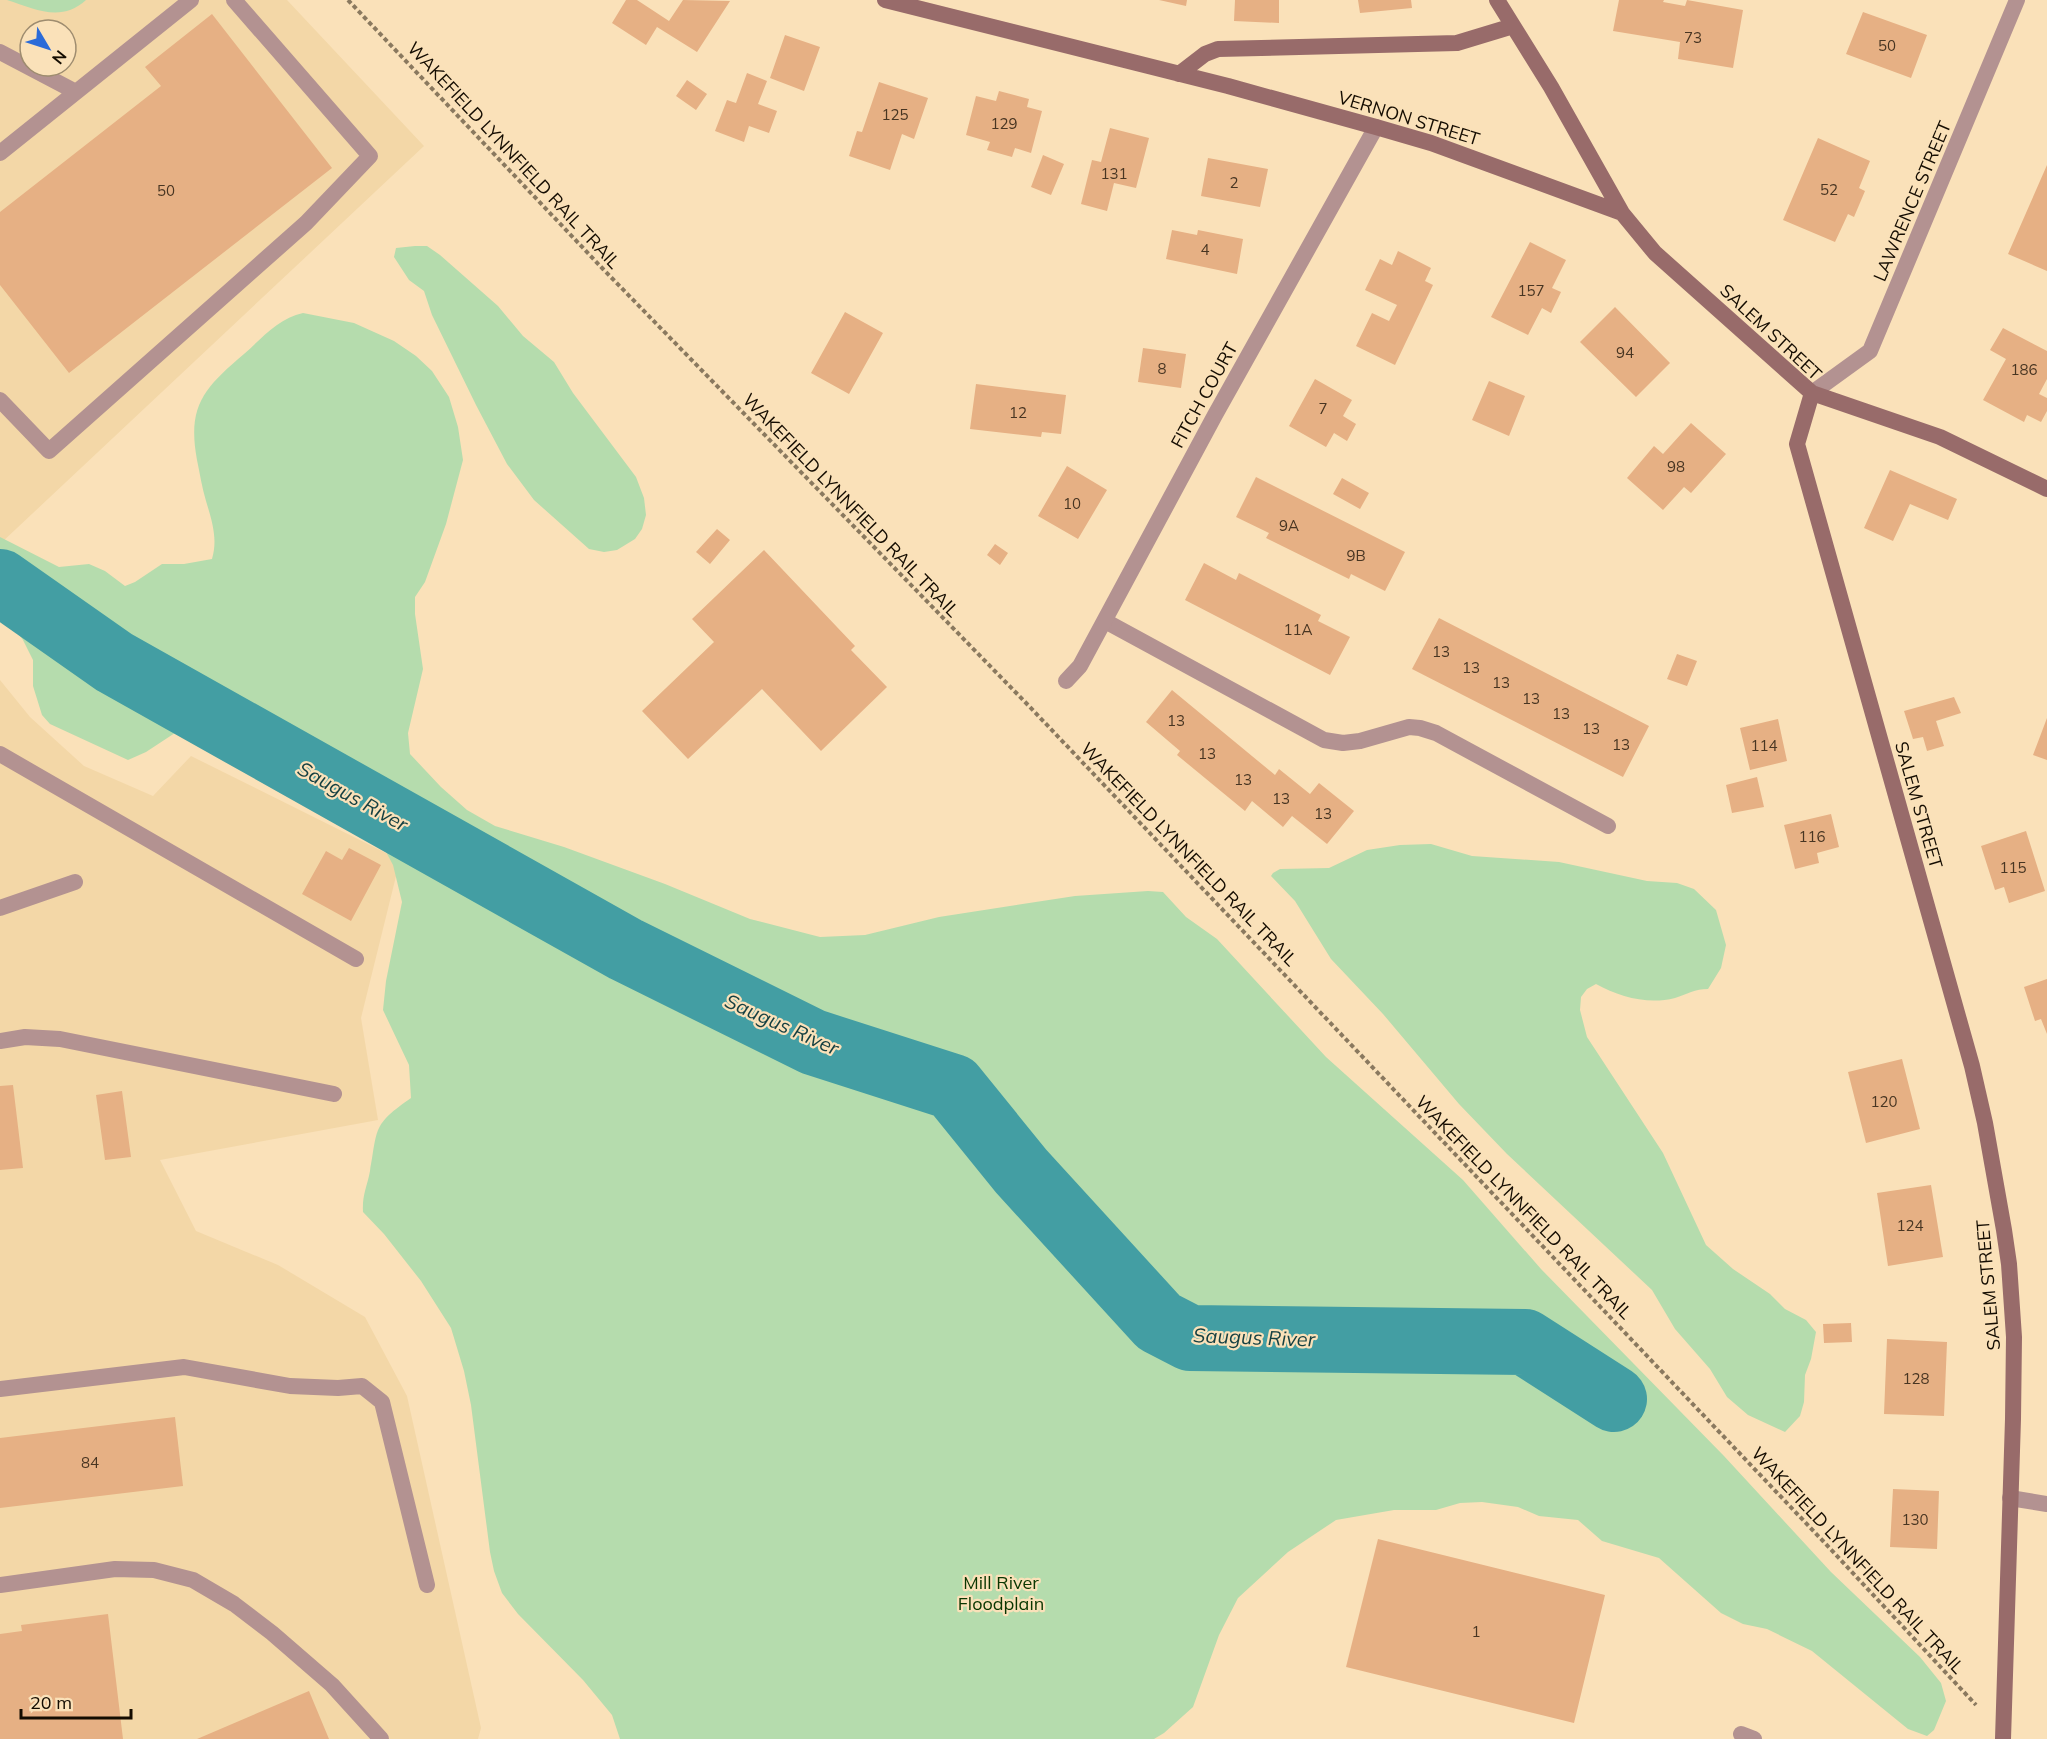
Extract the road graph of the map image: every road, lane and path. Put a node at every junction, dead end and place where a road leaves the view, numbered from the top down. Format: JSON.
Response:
{"nodes":[{"id":1,"x":191,"y":0,"type":"edge"},
{"id":2,"x":234,"y":0,"type":"edge"},
{"id":3,"x":348,"y":0,"type":"edge"},
{"id":4,"x":885,"y":0,"type":"edge"},
{"id":5,"x":1497,"y":0,"type":"edge"},
{"id":6,"x":2017,"y":0,"type":"edge"},
{"id":7,"x":1513,"y":26,"type":"junction"},
{"id":8,"x":0,"y":52,"type":"edge"},
{"id":9,"x":1179,"y":74,"type":"junction"},
{"id":10,"x":76,"y":92,"type":"junction"},
{"id":11,"x":1376,"y":127,"type":"junction"},
{"id":12,"x":0,"y":153,"type":"edge"},
{"id":13,"x":1622,"y":213,"type":"junction"},
{"id":14,"x":1812,"y":393,"type":"junction"},
{"id":15,"x":0,"y":400,"type":"edge"},
{"id":16,"x":2047,"y":489,"type":"edge"},
{"id":17,"x":1105,"y":621,"type":"junction"},
{"id":18,"x":1066,"y":681,"type":"dead end"},
{"id":19,"x":0,"y":754,"type":"edge"},
{"id":20,"x":1608,"y":826,"type":"dead end"},
{"id":21,"x":75,"y":882,"type":"dead end"},
{"id":22,"x":0,"y":908,"type":"edge"},
{"id":23,"x":356,"y":959,"type":"dead end"},
{"id":24,"x":0,"y":1041,"type":"edge"},
{"id":25,"x":334,"y":1094,"type":"dead end"},
{"id":26,"x":0,"y":1389,"type":"edge"},
{"id":27,"x":2010,"y":1498,"type":"junction"},
{"id":28,"x":2047,"y":1504,"type":"edge"},
{"id":29,"x":0,"y":1585,"type":"edge"},
{"id":30,"x":427,"y":1585,"type":"dead end"},
{"id":31,"x":2003,"y":1737,"type":"edge"},
{"id":32,"x":381,"y":1739,"type":"edge"}],
"edges":[{"from":1,"to":10,"type":"street"},
{"from":2,"to":15,"type":"street"},
{"from":3,"to":31,"type":"path","name":"WAKEFIELD LYNNFIELD RAIL TRAIL"},
{"from":4,"to":9,"type":"main road","name":"VERNON STREET"},
{"from":5,"to":7,"type":"main road","name":"SALEM STREET"},
{"from":6,"to":14,"type":"street","name":"LAWRENCE STREET"},
{"from":7,"to":9,"type":"main road"},
{"from":7,"to":13,"type":"main road","name":"SALEM STREET"},
{"from":8,"to":10,"type":"street"},
{"from":9,"to":11,"type":"main road","name":"VERNON STREET"},
{"from":10,"to":12,"type":"street"},
{"from":11,"to":13,"type":"main road","name":"VERNON STREET"},
{"from":11,"to":17,"type":"street","name":"FITCH COURT"},
{"from":13,"to":14,"type":"main road","name":"SALEM STREET"},
{"from":14,"to":16,"type":"main road"},
{"from":14,"to":27,"type":"main road","name":"SALEM STREET"},
{"from":17,"to":18,"type":"street","name":"FITCH COURT"},
{"from":17,"to":20,"type":"street"},
{"from":19,"to":23,"type":"street"},
{"from":21,"to":22,"type":"street"},
{"from":24,"to":25,"type":"street"},
{"from":26,"to":30,"type":"street"},
{"from":27,"to":28,"type":"street"},
{"from":27,"to":31,"type":"main road","name":"SALEM STREET"},
{"from":29,"to":32,"type":"street"}]}
